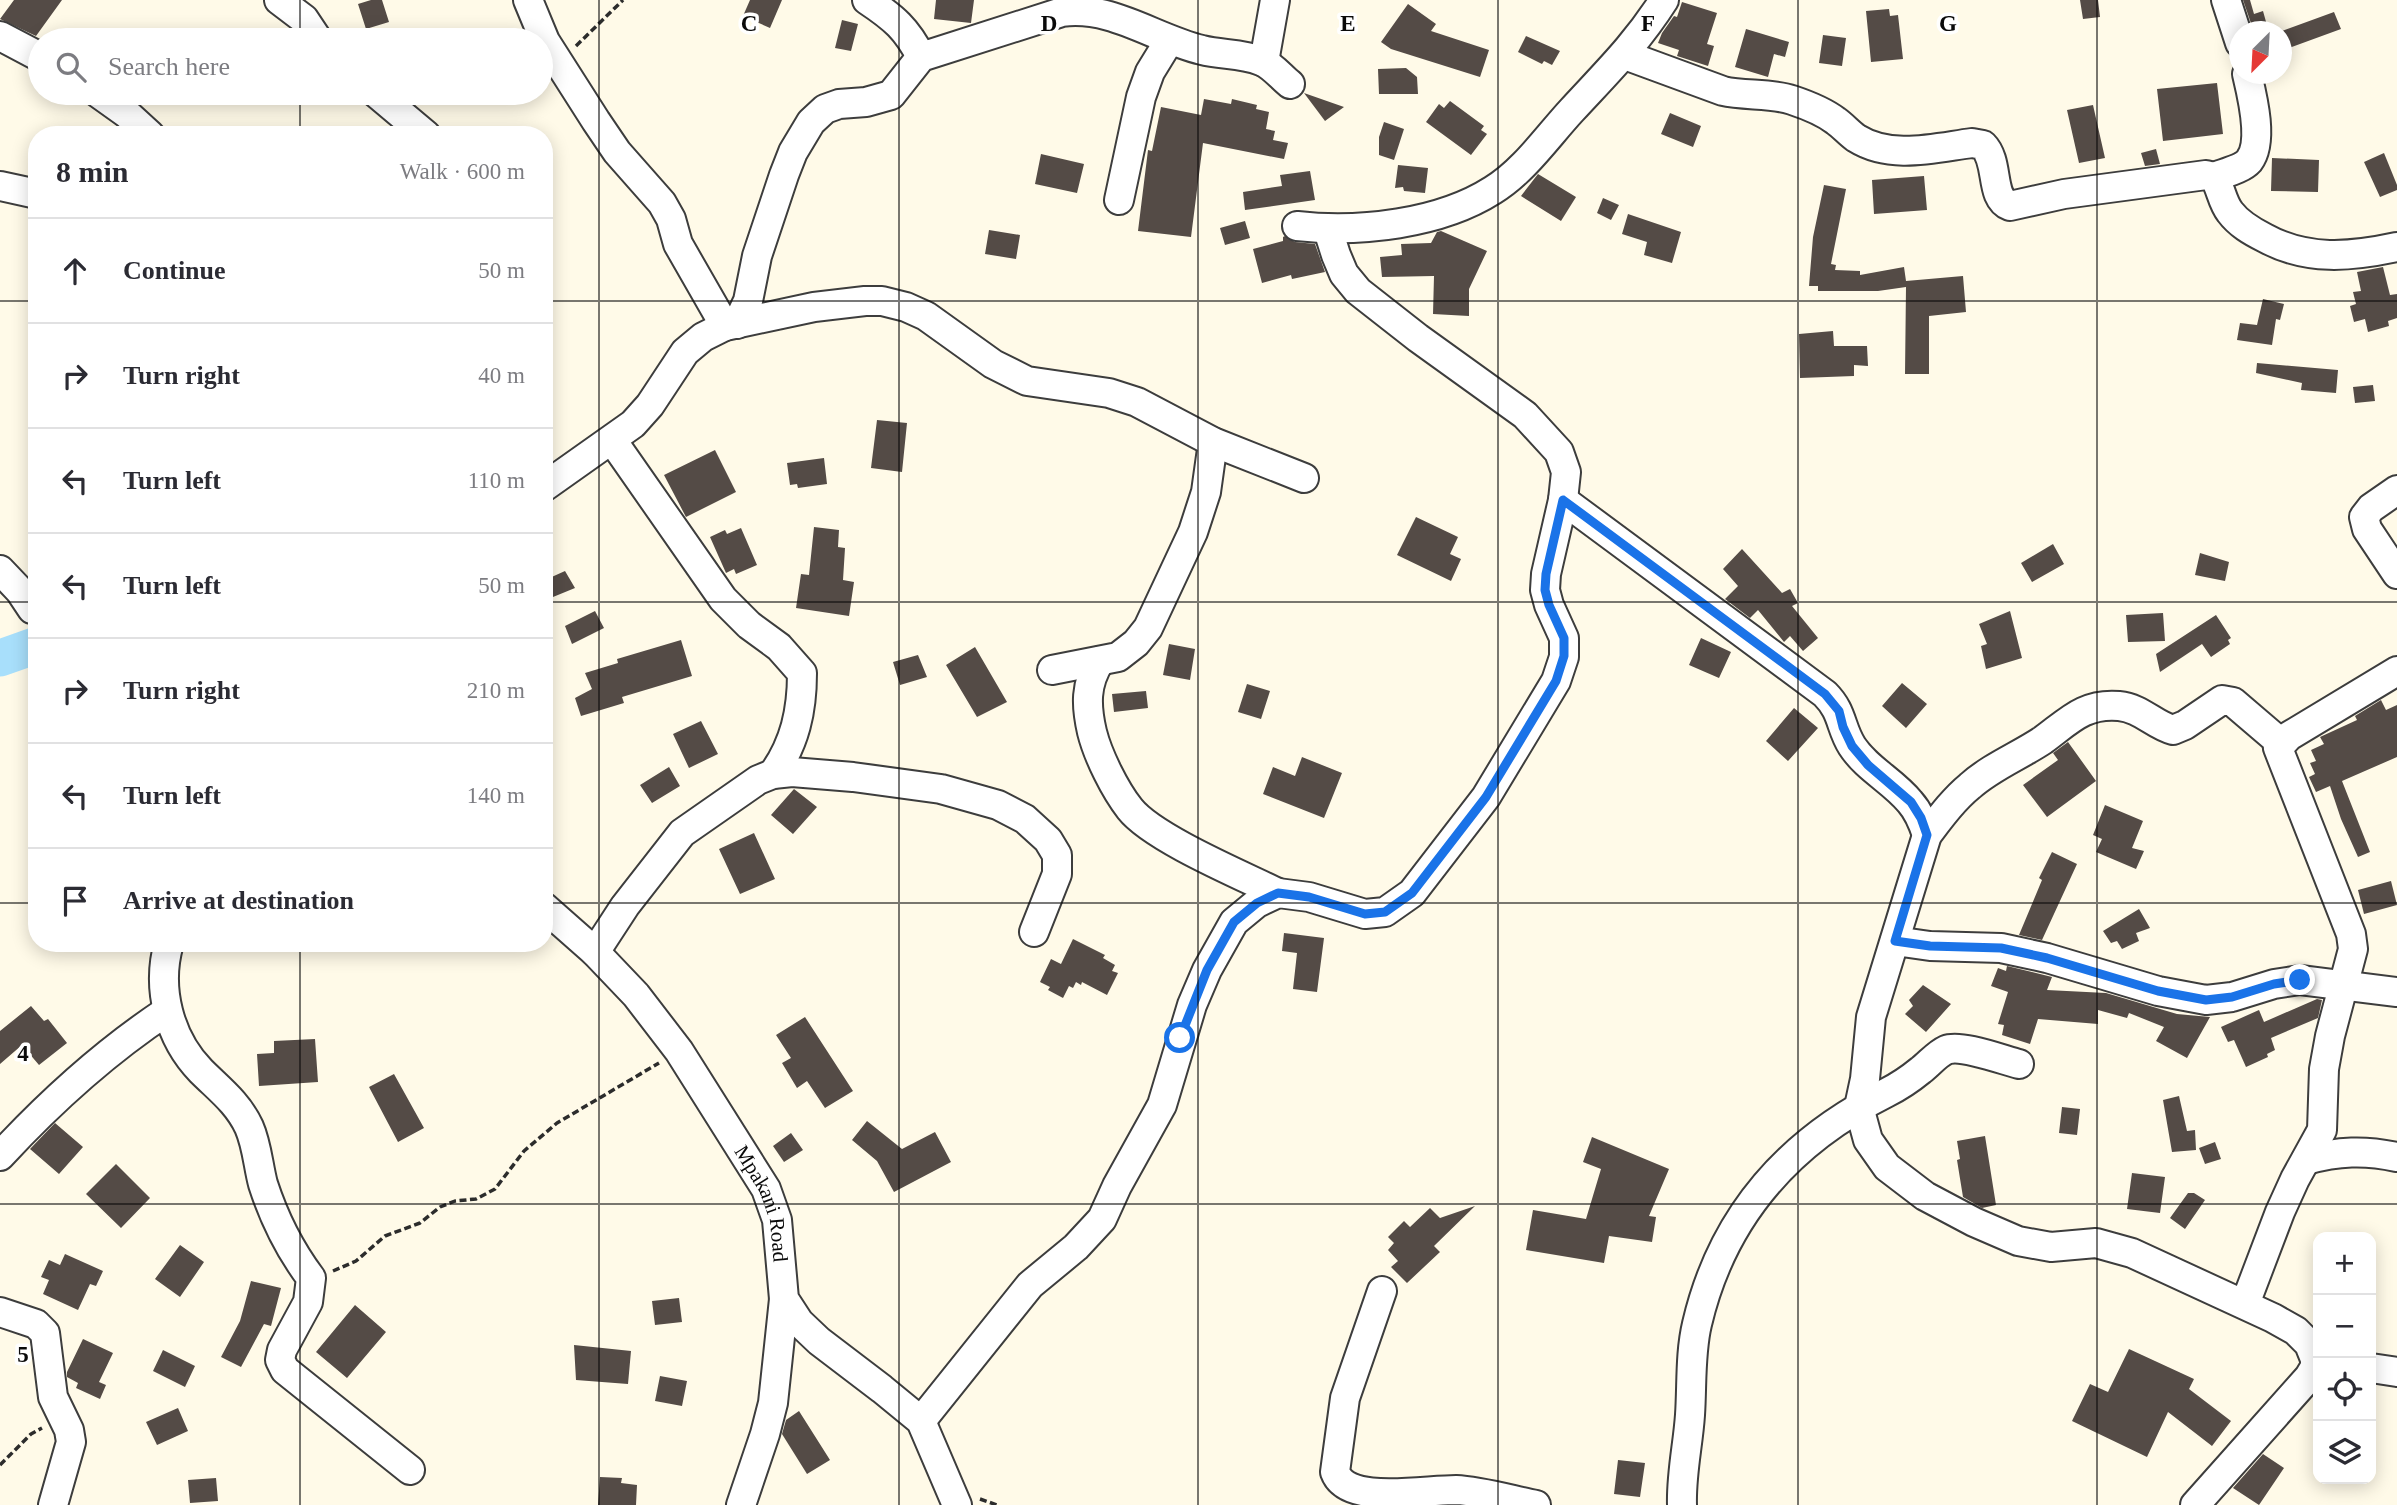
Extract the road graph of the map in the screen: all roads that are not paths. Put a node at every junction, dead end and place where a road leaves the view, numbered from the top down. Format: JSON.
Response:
{"nodes":[{"id":1,"x":279,"y":0,"type":"edge"},
{"id":2,"x":528,"y":0,"type":"edge"},
{"id":3,"x":867,"y":0,"type":"edge"},
{"id":4,"x":1275,"y":0,"type":"edge"},
{"id":5,"x":1664,"y":0,"type":"edge"},
{"id":6,"x":2226,"y":0,"type":"edge"},
{"id":7,"x":2232,"y":21,"type":"edge"},
{"id":8,"x":310,"y":28,"type":"edge"},
{"id":9,"x":540,"y":28,"type":"edge"},
{"id":10,"x":0,"y":37,"type":"edge"},
{"id":11,"x":1169,"y":41,"type":"junction"},
{"id":12,"x":28,"y":51,"type":"edge"},
{"id":13,"x":553,"y":53,"type":"edge"},
{"id":14,"x":1625,"y":55,"type":"junction"},
{"id":15,"x":922,"y":57,"type":"junction"},
{"id":16,"x":1264,"y":62,"type":"junction"},
{"id":17,"x":1290,"y":84,"type":"dead end"},
{"id":18,"x":2249,"y":84,"type":"edge"},
{"id":19,"x":115,"y":105,"type":"edge"},
{"id":20,"x":390,"y":105,"type":"edge"},
{"id":21,"x":140,"y":126,"type":"edge"},
{"id":22,"x":415,"y":126,"type":"edge"},
{"id":23,"x":2214,"y":177,"type":"junction"},
{"id":24,"x":0,"y":186,"type":"edge"},
{"id":25,"x":28,"y":192,"type":"edge"},
{"id":26,"x":1119,"y":200,"type":"dead end"},
{"id":27,"x":1297,"y":226,"type":"dead end"},
{"id":28,"x":1328,"y":230,"type":"junction"},
{"id":29,"x":2397,"y":247,"type":"edge"},
{"id":30,"x":731,"y":325,"type":"junction"},
{"id":31,"x":612,"y":440,"type":"junction"},
{"id":32,"x":1213,"y":442,"type":"junction"},
{"id":33,"x":1304,"y":478,"type":"dead end"},
{"id":34,"x":553,"y":481,"type":"edge"},
{"id":35,"x":2397,"y":490,"type":"edge"},
{"id":36,"x":1563,"y":500,"type":"junction"},
{"id":37,"x":0,"y":570,"type":"edge"},
{"id":38,"x":2397,"y":574,"type":"edge"},
{"id":39,"x":28,"y":603,"type":"edge"},
{"id":40,"x":1100,"y":661,"type":"junction"},
{"id":41,"x":1052,"y":670,"type":"dead end"},
{"id":42,"x":2397,"y":671,"type":"edge"},
{"id":43,"x":2281,"y":743,"type":"junction"},
{"id":44,"x":773,"y":774,"type":"junction"},
{"id":45,"x":1927,"y":835,"type":"junction"},
{"id":46,"x":1278,"y":893,"type":"junction"},
{"id":47,"x":553,"y":915,"type":"edge"},
{"id":48,"x":1034,"y":932,"type":"dead end"},
{"id":49,"x":1895,"y":941,"type":"junction"},
{"id":50,"x":166,"y":952,"type":"edge"},
{"id":51,"x":595,"y":952,"type":"junction"},
{"id":52,"x":2344,"y":984,"type":"junction"},
{"id":53,"x":2397,"y":992,"type":"edge"},
{"id":54,"x":167,"y":1012,"type":"junction"},
{"id":55,"x":2019,"y":1064,"type":"dead end"},
{"id":56,"x":1858,"y":1107,"type":"junction"},
{"id":57,"x":0,"y":1156,"type":"edge"},
{"id":58,"x":2397,"y":1157,"type":"edge"},
{"id":59,"x":2306,"y":1160,"type":"junction"},
{"id":60,"x":1382,"y":1291,"type":"dead end"},
{"id":61,"x":784,"y":1299,"type":"junction"},
{"id":62,"x":2245,"y":1304,"type":"junction"},
{"id":63,"x":0,"y":1312,"type":"edge"},
{"id":64,"x":2315,"y":1358,"type":"edge"},
{"id":65,"x":2376,"y":1369,"type":"edge"},
{"id":66,"x":2313,"y":1371,"type":"edge"},
{"id":67,"x":2397,"y":1372,"type":"edge"},
{"id":68,"x":921,"y":1421,"type":"junction"},
{"id":69,"x":410,"y":1470,"type":"dead end"},
{"id":70,"x":53,"y":1505,"type":"edge"},
{"id":71,"x":741,"y":1505,"type":"edge"},
{"id":72,"x":957,"y":1505,"type":"edge"},
{"id":73,"x":1536,"y":1505,"type":"edge"},
{"id":74,"x":1682,"y":1505,"type":"edge"},
{"id":75,"x":2194,"y":1505,"type":"edge"}],
"edges":[{"from":1,"to":8,"type":"street"},
{"from":2,"to":9,"type":"street"},
{"from":3,"to":15,"type":"street"},
{"from":4,"to":16,"type":"street"},
{"from":5,"to":14,"type":"street"},
{"from":6,"to":7,"type":"street"},
{"from":10,"to":12,"type":"street"},
{"from":11,"to":15,"type":"street"},
{"from":11,"to":16,"type":"street"},
{"from":11,"to":26,"type":"street"},
{"from":13,"to":30,"type":"street"},
{"from":14,"to":23,"type":"street"},
{"from":14,"to":28,"type":"street"},
{"from":15,"to":30,"type":"street"},
{"from":16,"to":17,"type":"street"},
{"from":18,"to":23,"type":"street"},
{"from":19,"to":21,"type":"street"},
{"from":20,"to":22,"type":"street"},
{"from":23,"to":29,"type":"street"},
{"from":24,"to":25,"type":"street"},
{"from":27,"to":28,"type":"street"},
{"from":28,"to":36,"type":"street"},
{"from":30,"to":31,"type":"street"},
{"from":30,"to":32,"type":"street"},
{"from":31,"to":34,"type":"street"},
{"from":31,"to":44,"type":"street"},
{"from":32,"to":33,"type":"street"},
{"from":32,"to":40,"type":"street"},
{"from":35,"to":38,"type":"street"},
{"from":36,"to":45,"type":"street"},
{"from":36,"to":46,"type":"street"},
{"from":37,"to":39,"type":"street"},
{"from":40,"to":41,"type":"street"},
{"from":40,"to":46,"type":"street"},
{"from":42,"to":43,"type":"street"},
{"from":43,"to":45,"type":"street"},
{"from":43,"to":52,"type":"street"},
{"from":44,"to":48,"type":"street"},
{"from":44,"to":51,"type":"street"},
{"from":45,"to":49,"type":"street"},
{"from":46,"to":68,"type":"street"},
{"from":47,"to":51,"type":"street","name":"Mpakani Road"},
{"from":49,"to":52,"type":"street"},
{"from":49,"to":56,"type":"street"},
{"from":50,"to":54,"type":"street"},
{"from":51,"to":61,"type":"street","name":"Mpakani Road"},
{"from":52,"to":53,"type":"street"},
{"from":52,"to":59,"type":"street"},
{"from":54,"to":57,"type":"street"},
{"from":54,"to":69,"type":"street"},
{"from":55,"to":56,"type":"street"},
{"from":56,"to":62,"type":"street"},
{"from":56,"to":74,"type":"street"},
{"from":58,"to":59,"type":"street"},
{"from":59,"to":62,"type":"street"},
{"from":60,"to":73,"type":"street"},
{"from":61,"to":68,"type":"street","name":"Mpakani Road"},
{"from":61,"to":71,"type":"street"},
{"from":62,"to":64,"type":"street"},
{"from":63,"to":70,"type":"street"},
{"from":65,"to":67,"type":"street"},
{"from":66,"to":75,"type":"street"},
{"from":68,"to":72,"type":"street","name":"Mpakani Road"}]}
